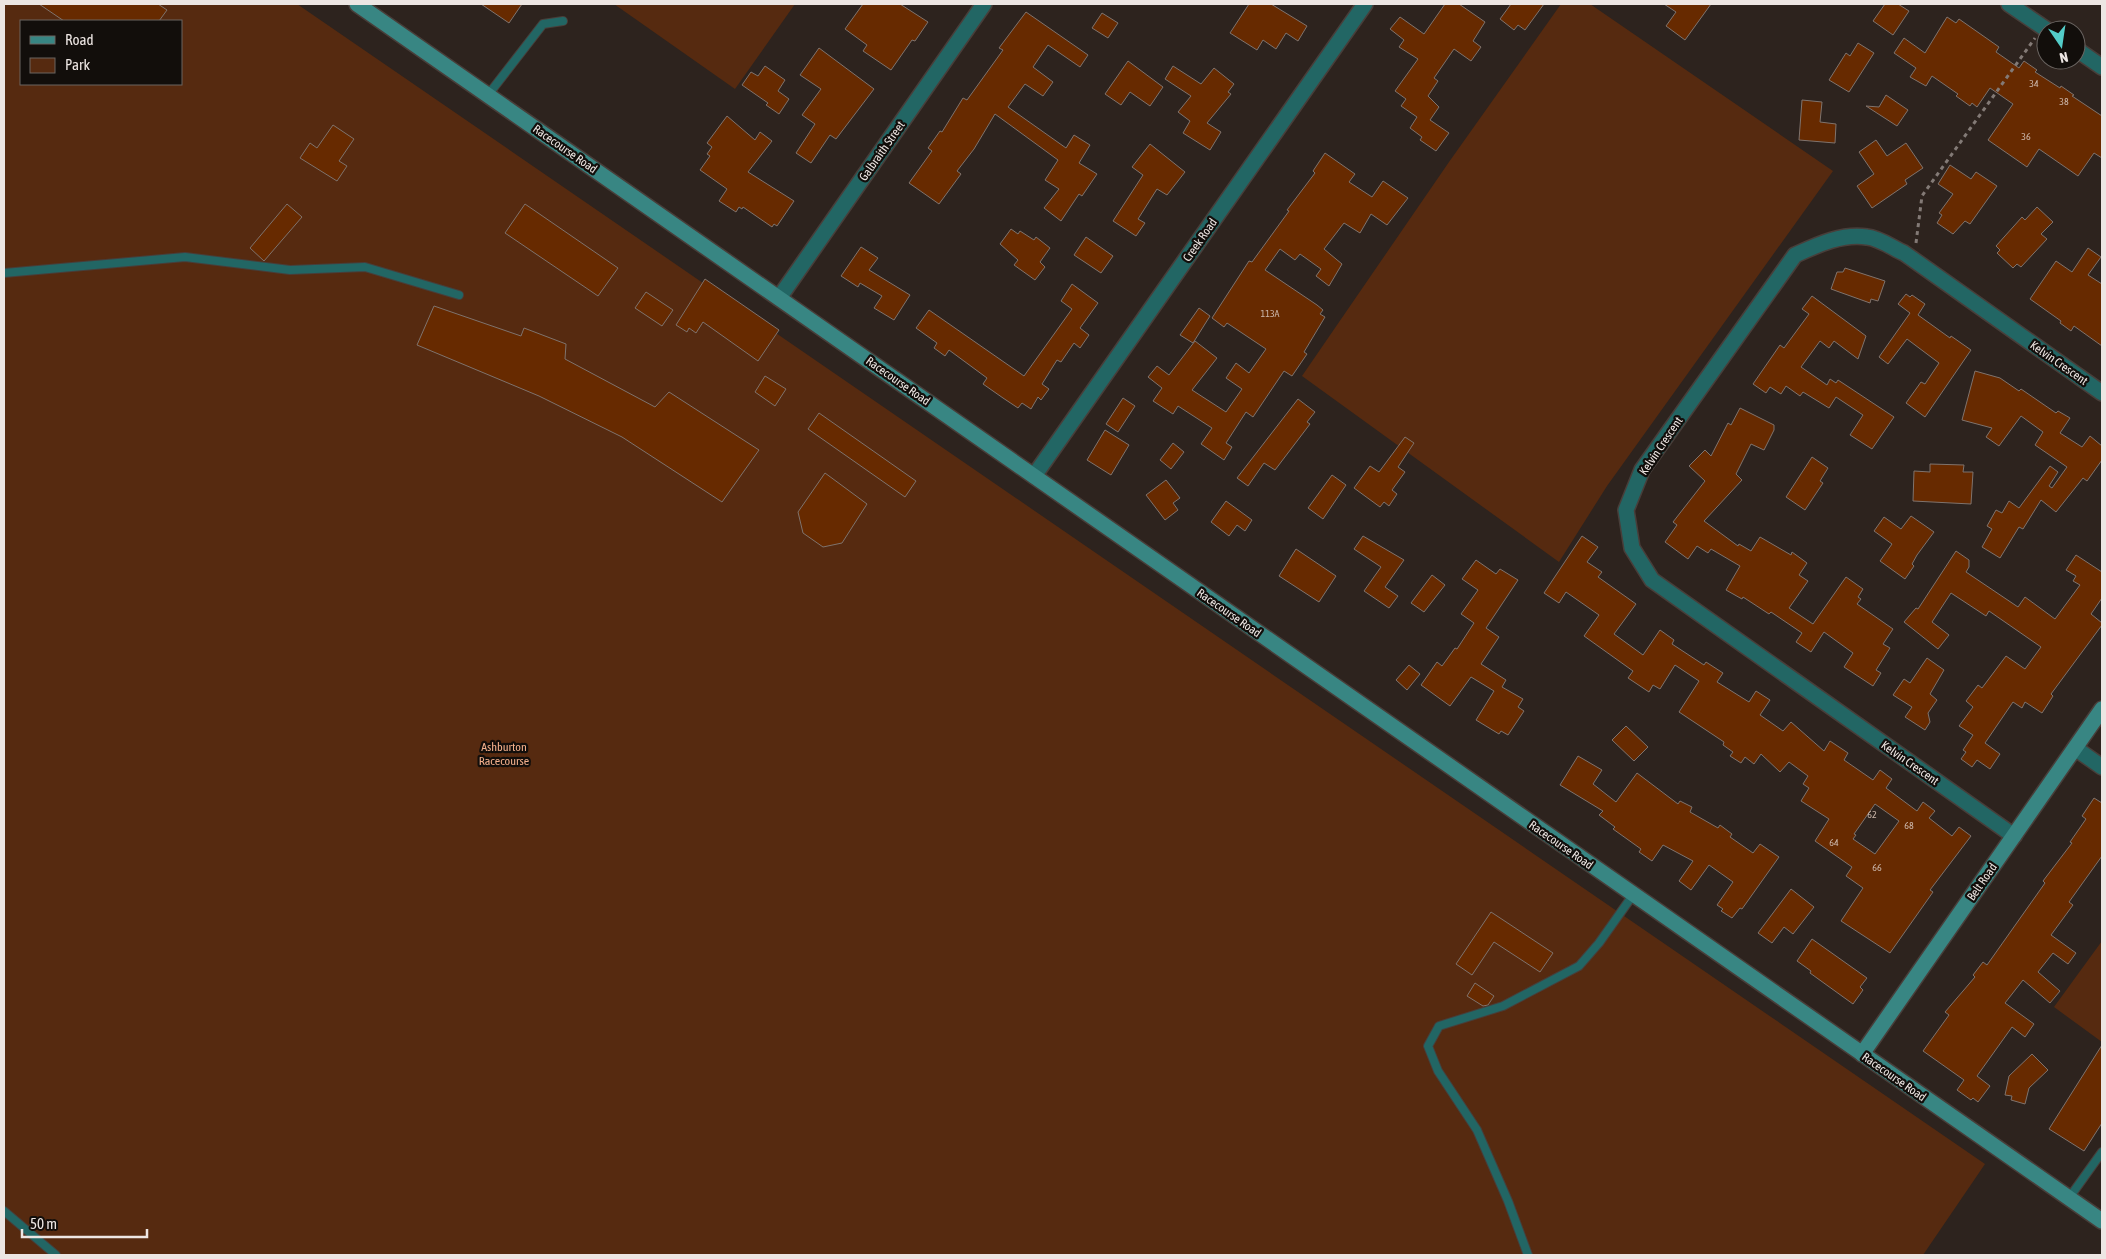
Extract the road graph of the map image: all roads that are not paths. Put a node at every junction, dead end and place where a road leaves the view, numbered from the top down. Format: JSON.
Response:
{"nodes":[{"id":1,"x":984,"y":4,"type":"edge"},
{"id":2,"x":1364,"y":4,"type":"edge"},
{"id":3,"x":2009,"y":4,"type":"edge"},
{"id":4,"x":363,"y":5,"type":"edge"},
{"id":5,"x":563,"y":21,"type":"dead end"},
{"id":6,"x":2036,"y":23,"type":"edge"},
{"id":7,"x":2086,"y":54,"type":"edge"},
{"id":8,"x":2100,"y":62,"type":"edge"},
{"id":9,"x":488,"y":95,"type":"junction"},
{"id":10,"x":4,"y":273,"type":"edge"},
{"id":11,"x":459,"y":295,"type":"dead end"},
{"id":12,"x":780,"y":298,"type":"junction"},
{"id":13,"x":2102,"y":393,"type":"edge"},
{"id":14,"x":1034,"y":476,"type":"junction"},
{"id":15,"x":2102,"y":709,"type":"edge"},
{"id":16,"x":2075,"y":748,"type":"junction"},
{"id":17,"x":2102,"y":767,"type":"edge"},
{"id":18,"x":2014,"y":836,"type":"junction"},
{"id":19,"x":1633,"y":895,"type":"junction"},
{"id":20,"x":1862,"y":1054,"type":"junction"},
{"id":21,"x":2102,"y":1152,"type":"edge"},
{"id":22,"x":2069,"y":1198,"type":"junction"},
{"id":23,"x":4,"y":1211,"type":"edge"},
{"id":24,"x":2102,"y":1221,"type":"edge"},
{"id":25,"x":56,"y":1255,"type":"edge"},
{"id":26,"x":1528,"y":1255,"type":"edge"}],
"edges":[{"from":1,"to":12,"type":"street","name":"Galbraith Street"},
{"from":2,"to":14,"type":"street","name":"Creek Road"},
{"from":3,"to":6,"type":"street"},
{"from":4,"to":9,"type":"street","name":"Racecourse Road"},
{"from":5,"to":9,"type":"lane"},
{"from":7,"to":8,"type":"street"},
{"from":9,"to":12,"type":"street","name":"Racecourse Road"},
{"from":10,"to":11,"type":"lane"},
{"from":12,"to":14,"type":"street","name":"Racecourse Road"},
{"from":13,"to":18,"type":"street","name":"Kelvin Crescent"},
{"from":14,"to":19,"type":"street","name":"Racecourse Road"},
{"from":15,"to":16,"type":"street","name":"Belt Road"},
{"from":16,"to":17,"type":"street"},
{"from":16,"to":18,"type":"street","name":"Belt Road"},
{"from":18,"to":20,"type":"street","name":"Belt Road"},
{"from":19,"to":20,"type":"street","name":"Racecourse Road"},
{"from":19,"to":26,"type":"lane"},
{"from":20,"to":22,"type":"street","name":"Racecourse Road"},
{"from":21,"to":22,"type":"lane"},
{"from":22,"to":24,"type":"street","name":"Racecourse Road"},
{"from":23,"to":25,"type":"lane"}]}
